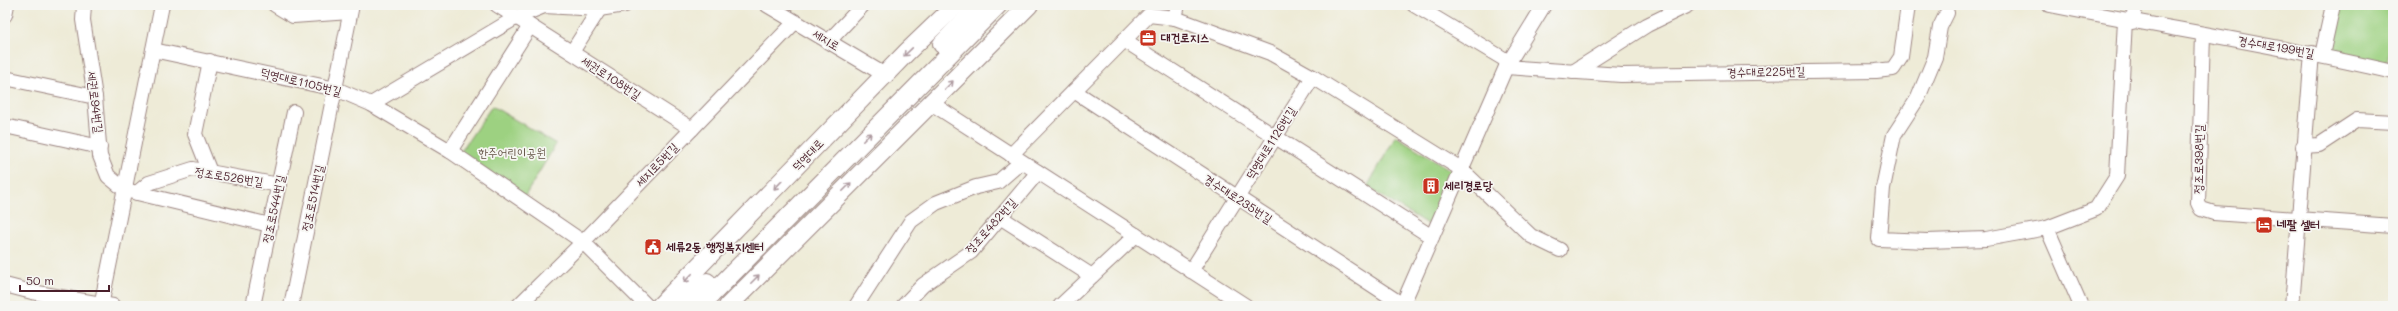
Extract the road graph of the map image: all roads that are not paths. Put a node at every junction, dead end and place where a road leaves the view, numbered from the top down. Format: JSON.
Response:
{"nodes":[{"id":1,"x":7,"y":5,"type":"edge"},
{"id":2,"x":84,"y":5,"type":"edge"},
{"id":3,"x":162,"y":5,"type":"edge"},
{"id":4,"x":275,"y":5,"type":"edge"},
{"id":5,"x":497,"y":5,"type":"edge"},
{"id":6,"x":625,"y":5,"type":"edge"},
{"id":7,"x":767,"y":5,"type":"edge"},
{"id":8,"x":863,"y":5,"type":"edge"},
{"id":9,"x":956,"y":5,"type":"edge"},
{"id":10,"x":974,"y":5,"type":"edge"},
{"id":11,"x":980,"y":5,"type":"edge"},
{"id":12,"x":998,"y":5,"type":"edge"},
{"id":13,"x":1029,"y":5,"type":"edge"},
{"id":14,"x":1414,"y":5,"type":"edge"},
{"id":15,"x":1544,"y":5,"type":"edge"},
{"id":16,"x":1688,"y":5,"type":"edge"},
{"id":17,"x":1908,"y":5,"type":"edge"},
{"id":18,"x":2050,"y":5,"type":"edge"},
{"id":19,"x":2136,"y":5,"type":"edge"},
{"id":20,"x":2333,"y":5,"type":"edge"},
{"id":21,"x":600,"y":7,"type":"edge"},
{"id":22,"x":351,"y":8,"type":"edge"},
{"id":23,"x":1176,"y":11,"type":"edge"},
{"id":24,"x":1947,"y":13,"type":"dead end"},
{"id":25,"x":5,"y":15,"type":"edge"},
{"id":26,"x":517,"y":17,"type":"junction"},
{"id":27,"x":2129,"y":21,"type":"junction"},
{"id":28,"x":795,"y":22,"type":"junction"},
{"id":29,"x":530,"y":26,"type":"junction"},
{"id":30,"x":930,"y":32,"type":"junction"},
{"id":31,"x":2204,"y":34,"type":"junction"},
{"id":32,"x":1124,"y":40,"type":"junction"},
{"id":33,"x":828,"y":42,"type":"junction"},
{"id":34,"x":153,"y":50,"type":"junction"},
{"id":35,"x":572,"y":52,"type":"junction"},
{"id":36,"x":2317,"y":54,"type":"junction"},
{"id":37,"x":210,"y":61,"type":"junction"},
{"id":38,"x":1507,"y":64,"type":"junction"},
{"id":39,"x":966,"y":68,"type":"junction"},
{"id":40,"x":1573,"y":72,"type":"junction"},
{"id":41,"x":2393,"y":72,"type":"edge"},
{"id":42,"x":885,"y":75,"type":"junction"},
{"id":43,"x":1313,"y":77,"type":"junction"},
{"id":44,"x":5,"y":78,"type":"edge"},
{"id":45,"x":336,"y":89,"type":"junction"},
{"id":46,"x":1074,"y":91,"type":"junction"},
{"id":47,"x":95,"y":97,"type":"junction"},
{"id":48,"x":932,"y":103,"type":"junction"},
{"id":49,"x":371,"y":104,"type":"junction"},
{"id":50,"x":294,"y":112,"type":"dead end"},
{"id":51,"x":2393,"y":122,"type":"edge"},
{"id":52,"x":5,"y":126,"type":"edge"},
{"id":53,"x":692,"y":129,"type":"junction"},
{"id":54,"x":1273,"y":137,"type":"junction"},
{"id":55,"x":2303,"y":146,"type":"junction"},
{"id":56,"x":100,"y":147,"type":"junction"},
{"id":57,"x":450,"y":151,"type":"junction"},
{"id":58,"x":1016,"y":158,"type":"junction"},
{"id":59,"x":1461,"y":169,"type":"junction"},
{"id":60,"x":210,"y":172,"type":"junction"},
{"id":61,"x":1038,"y":172,"type":"junction"},
{"id":62,"x":279,"y":185,"type":"junction"},
{"id":63,"x":131,"y":192,"type":"junction"},
{"id":64,"x":1236,"y":198,"type":"junction"},
{"id":65,"x":1000,"y":217,"type":"junction"},
{"id":66,"x":2298,"y":220,"type":"junction"},
{"id":67,"x":270,"y":225,"type":"junction"},
{"id":68,"x":2393,"y":226,"type":"edge"},
{"id":69,"x":2047,"y":228,"type":"junction"},
{"id":70,"x":1136,"y":235,"type":"junction"},
{"id":71,"x":1432,"y":237,"type":"junction"},
{"id":72,"x":583,"y":242,"type":"junction"},
{"id":73,"x":1560,"y":250,"type":"dead end"},
{"id":74,"x":1191,"y":271,"type":"junction"},
{"id":75,"x":1092,"y":276,"type":"junction"},
{"id":76,"x":718,"y":279,"type":"junction"},
{"id":77,"x":5,"y":285,"type":"edge"},
{"id":78,"x":1069,"y":304,"type":"edge"},
{"id":79,"x":105,"y":305,"type":"edge"},
{"id":80,"x":732,"y":305,"type":"edge"},
{"id":81,"x":1402,"y":305,"type":"edge"},
{"id":82,"x":253,"y":306,"type":"edge"},
{"id":83,"x":291,"y":306,"type":"edge"},
{"id":84,"x":518,"y":306,"type":"edge"},
{"id":85,"x":647,"y":306,"type":"edge"},
{"id":86,"x":660,"y":306,"type":"edge"},
{"id":87,"x":683,"y":306,"type":"edge"},
{"id":88,"x":700,"y":306,"type":"edge"},
{"id":89,"x":856,"y":306,"type":"edge"},
{"id":90,"x":903,"y":306,"type":"edge"},
{"id":91,"x":1246,"y":306,"type":"edge"},
{"id":92,"x":2081,"y":306,"type":"edge"},
{"id":93,"x":2292,"y":306,"type":"edge"}],
"edges":[{"from":1,"to":25,"type":"street"},
{"from":2,"to":47,"type":"street","name":"세권로94번길"},
{"from":3,"to":34,"type":"street"},
{"from":4,"to":22,"type":"street"},
{"from":5,"to":26,"type":"street","name":"세권로108번길"},
{"from":6,"to":21,"type":"street"},
{"from":7,"to":28,"type":"street","name":"세지로"},
{"from":8,"to":33,"type":"street"},
{"from":9,"to":30,"type":"main road","name":"덕영대로"},
{"from":10,"to":30,"type":"main road"},
{"from":11,"to":76,"type":"main road","name":"덕영대로"},
{"from":12,"to":39,"type":"main road"},
{"from":76,"to":12,"type":"main road","one_way":true},
{"from":13,"to":39,"type":"main road"},
{"from":14,"to":38,"type":"street"},
{"from":15,"to":38,"type":"street","name":"경수대로235번길"},
{"from":16,"to":40,"type":"street"},
{"from":17,"to":40,"type":"street","name":"경수대로225번길"},
{"from":18,"to":27,"type":"street","name":"경수대로199번길"},
{"from":19,"to":27,"type":"street"},
{"from":20,"to":36,"type":"street","name":"경수대로199번길"},
{"from":21,"to":26,"type":"street"},
{"from":21,"to":35,"type":"street"},
{"from":22,"to":45,"type":"street","name":"정조로514번길"},
{"from":23,"to":32,"type":"street"},
{"from":23,"to":43,"type":"street"},
{"from":24,"to":69,"type":"street"},
{"from":26,"to":29,"type":"street","name":"세권로108번길"},
{"from":26,"to":49,"type":"street"},
{"from":27,"to":31,"type":"street","name":"경수대로199번길"},
{"from":27,"to":69,"type":"street"},
{"from":28,"to":33,"type":"street","name":"세지로"},
{"from":28,"to":53,"type":"street","name":"세지로5번길"},
{"from":29,"to":35,"type":"street","name":"세권로108번길"},
{"from":29,"to":57,"type":"street"},
{"from":30,"to":42,"type":"main road","name":"덕영대로","one_way":true},
{"from":31,"to":36,"type":"street","name":"경수대로199번길"},
{"from":31,"to":66,"type":"street","name":"정조로398번길"},
{"from":32,"to":46,"type":"street"},
{"from":32,"to":54,"type":"street"},
{"from":33,"to":42,"type":"street","name":"세지로"},
{"from":34,"to":37,"type":"street","name":"덕영대로1105번길"},
{"from":34,"to":63,"type":"street"},
{"from":35,"to":53,"type":"street","name":"세권로108번길"},
{"from":36,"to":41,"type":"street"},
{"from":36,"to":55,"type":"street"},
{"from":37,"to":45,"type":"street","name":"덕영대로1105번길"},
{"from":37,"to":60,"type":"street"},
{"from":38,"to":40,"type":"street","name":"경수대로225번길"},
{"from":38,"to":59,"type":"street","name":"경수대로235번길"},
{"from":48,"to":39,"type":"main road","one_way":true},
{"from":42,"to":86,"type":"main road","name":"덕영대로","one_way":true},
{"from":43,"to":54,"type":"street","name":"덕영대로1126번길"},
{"from":43,"to":59,"type":"street"},
{"from":44,"to":47,"type":"street"},
{"from":45,"to":49,"type":"street","name":"덕영대로1105번길"},
{"from":45,"to":83,"type":"street","name":"정조로514번길"},
{"from":46,"to":58,"type":"street"},
{"from":46,"to":64,"type":"street","name":"경수대로235번길"},
{"from":47,"to":56,"type":"street","name":"세권로94번길"},
{"from":48,"to":58,"type":"street"},
{"from":80,"to":48,"type":"main road","one_way":true},
{"from":49,"to":57,"type":"street","name":"덕영대로1105번길"},
{"from":50,"to":62,"type":"street","name":"정조로544번길"},
{"from":51,"to":55,"type":"street"},
{"from":52,"to":56,"type":"street"},
{"from":53,"to":72,"type":"street","name":"세지로5번길"},
{"from":54,"to":64,"type":"street","name":"덕영대로1126번길"},
{"from":54,"to":71,"type":"street"},
{"from":55,"to":66,"type":"street"},
{"from":56,"to":63,"type":"street","name":"세권로94번길"},
{"from":57,"to":72,"type":"street","name":"덕영대로1105번길"},
{"from":58,"to":61,"type":"street"},
{"from":58,"to":89,"type":"street"},
{"from":59,"to":71,"type":"street","name":"경수대로235번길"},
{"from":59,"to":73,"type":"street"},
{"from":60,"to":62,"type":"street","name":"정조로526번길"},
{"from":60,"to":63,"type":"street","name":"정조로526번길"},
{"from":61,"to":65,"type":"street","name":"정조로482번길"},
{"from":61,"to":70,"type":"street"},
{"from":62,"to":67,"type":"street","name":"정조로544번길"},
{"from":63,"to":67,"type":"street"},
{"from":63,"to":79,"type":"street"},
{"from":64,"to":74,"type":"street","name":"덕영대로1126번길"},
{"from":64,"to":81,"type":"street","name":"경수대로235번길"},
{"from":65,"to":75,"type":"street"},
{"from":65,"to":90,"type":"street","name":"정조로482번길"},
{"from":66,"to":68,"type":"street"},
{"from":66,"to":93,"type":"street"},
{"from":67,"to":82,"type":"street","name":"정조로544번길"},
{"from":69,"to":92,"type":"street"},
{"from":70,"to":74,"type":"street"},
{"from":70,"to":75,"type":"street"},
{"from":71,"to":81,"type":"street","name":"경수대로235번길"},
{"from":72,"to":84,"type":"street","name":"세지로5번길"},
{"from":72,"to":85,"type":"street","name":"덕영대로1105번길"},
{"from":74,"to":91,"type":"street"},
{"from":75,"to":78,"type":"street"},
{"from":76,"to":87,"type":"main road"},
{"from":76,"to":88,"type":"main road"},
{"from":77,"to":79,"type":"street"}]}
